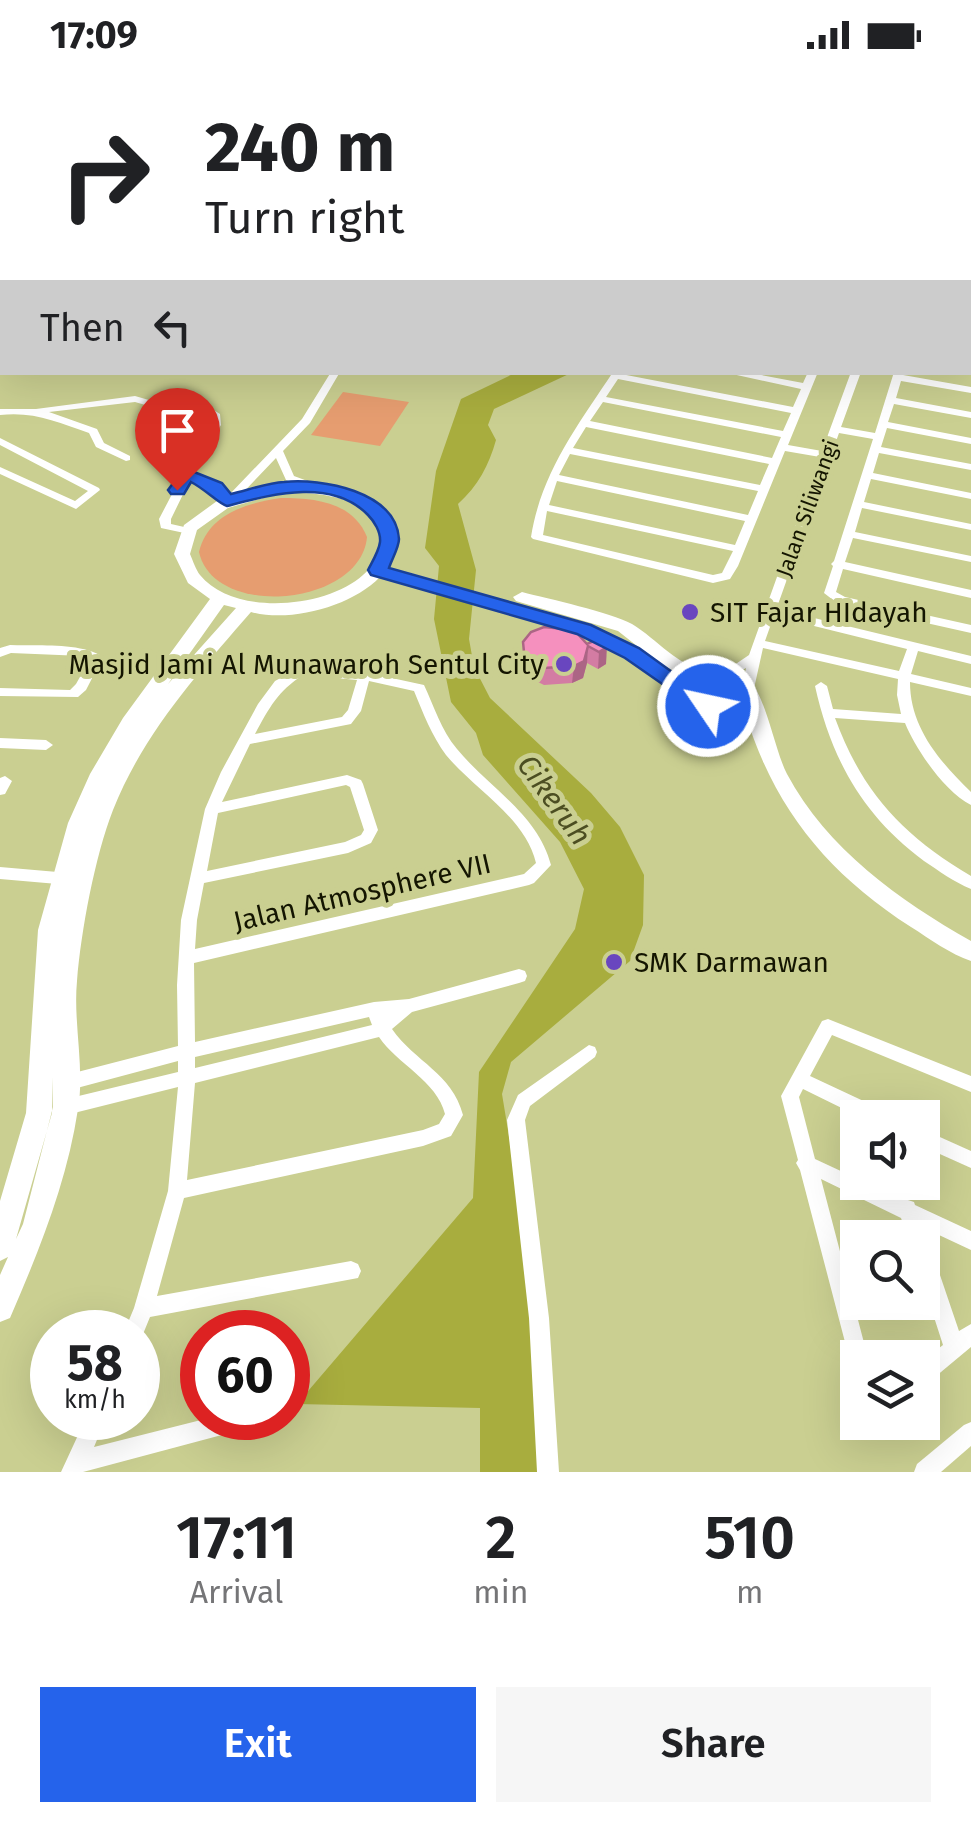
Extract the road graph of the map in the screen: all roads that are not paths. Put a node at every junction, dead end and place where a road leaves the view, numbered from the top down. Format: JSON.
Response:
{"nodes":[{"id":1,"x":333,"y":375,"type":"edge"},
{"id":2,"x":616,"y":375,"type":"edge"},
{"id":3,"x":622,"y":375,"type":"edge"},
{"id":4,"x":743,"y":375,"type":"edge"},
{"id":5,"x":812,"y":375,"type":"edge"},
{"id":6,"x":855,"y":375,"type":"edge"},
{"id":7,"x":898,"y":375,"type":"edge"},
{"id":8,"x":807,"y":387,"type":"junction"},
{"id":9,"x":971,"y":390,"type":"edge"},
{"id":10,"x":600,"y":398,"type":"junction"},
{"id":11,"x":890,"y":400,"type":"junction"},
{"id":12,"x":40,"y":410,"type":"junction"},
{"id":13,"x":797,"y":411,"type":"junction"},
{"id":14,"x":0,"y":412,"type":"edge"},
{"id":15,"x":971,"y":415,"type":"edge"},
{"id":16,"x":583,"y":423,"type":"junction"},
{"id":17,"x":882,"y":424,"type":"junction"},
{"id":18,"x":835,"y":429,"type":"junction"},
{"id":19,"x":784,"y":441,"type":"junction"},
{"id":20,"x":971,"y":441,"type":"edge"},
{"id":21,"x":0,"y":442,"type":"edge"},
{"id":22,"x":876,"y":443,"type":"junction"},
{"id":23,"x":568,"y":450,"type":"junction"},
{"id":24,"x":278,"y":452,"type":"junction"},
{"id":25,"x":826,"y":455,"type":"junction"},
{"id":26,"x":126,"y":458,"type":"dead end"},
{"id":27,"x":776,"y":462,"type":"junction"},
{"id":28,"x":971,"y":467,"type":"edge"},
{"id":29,"x":0,"y":470,"type":"edge"},
{"id":30,"x":184,"y":473,"type":"junction"},
{"id":31,"x":866,"y":475,"type":"junction"},
{"id":32,"x":554,"y":476,"type":"junction"},
{"id":33,"x":317,"y":488,"type":"junction"},
{"id":34,"x":764,"y":489,"type":"junction"},
{"id":35,"x":971,"y":496,"type":"edge"},
{"id":36,"x":229,"y":500,"type":"junction"},
{"id":37,"x":857,"y":504,"type":"junction"},
{"id":38,"x":545,"y":506,"type":"junction"},
{"id":39,"x":752,"y":519,"type":"junction"},
{"id":40,"x":971,"y":528,"type":"edge"},
{"id":41,"x":189,"y":531,"type":"junction"},
{"id":42,"x":847,"y":534,"type":"junction"},
{"id":43,"x":739,"y":549,"type":"junction"},
{"id":44,"x":971,"y":559,"type":"edge"},
{"id":45,"x":837,"y":564,"type":"junction"},
{"id":46,"x":381,"y":566,"type":"junction"},
{"id":47,"x":483,"y":593,"type":"junction"},
{"id":48,"x":971,"y":594,"type":"edge"},
{"id":49,"x":218,"y":599,"type":"junction"},
{"id":50,"x":246,"y":606,"type":"junction"},
{"id":51,"x":810,"y":621,"type":"dead end"},
{"id":52,"x":971,"y":629,"type":"edge"},
{"id":53,"x":757,"y":646,"type":"junction"},
{"id":54,"x":914,"y":646,"type":"junction"},
{"id":55,"x":2,"y":651,"type":"edge"},
{"id":56,"x":666,"y":660,"type":"junction"},
{"id":57,"x":971,"y":660,"type":"edge"},
{"id":58,"x":722,"y":674,"type":"junction"},
{"id":59,"x":364,"y":676,"type":"junction"},
{"id":60,"x":908,"y":676,"type":"junction"},
{"id":61,"x":822,"y":686,"type":"dead end"},
{"id":62,"x":0,"y":692,"type":"edge"},
{"id":63,"x":971,"y":692,"type":"edge"},
{"id":64,"x":749,"y":695,"type":"junction"},
{"id":65,"x":704,"y":702,"type":"junction"},
{"id":66,"x":728,"y":712,"type":"junction"},
{"id":67,"x":826,"y":713,"type":"junction"},
{"id":68,"x":912,"y":720,"type":"junction"},
{"id":69,"x":246,"y":740,"type":"junction"},
{"id":70,"x":0,"y":743,"type":"edge"},
{"id":71,"x":46,"y":745,"type":"dead end"},
{"id":72,"x":768,"y":754,"type":"junction"},
{"id":73,"x":971,"y":800,"type":"edge"},
{"id":74,"x":212,"y":808,"type":"junction"},
{"id":75,"x":0,"y":873,"type":"edge"},
{"id":76,"x":72,"y":879,"type":"junction"},
{"id":77,"x":196,"y":880,"type":"junction"},
{"id":78,"x":971,"y":883,"type":"edge"},
{"id":79,"x":971,"y":952,"type":"edge"},
{"id":80,"x":186,"y":958,"type":"junction"},
{"id":81,"x":519,"y":976,"type":"dead end"},
{"id":82,"x":409,"y":1006,"type":"junction"},
{"id":83,"x":374,"y":1010,"type":"junction"},
{"id":84,"x":379,"y":1030,"type":"junction"},
{"id":85,"x":187,"y":1051,"type":"junction"},
{"id":86,"x":590,"y":1052,"type":"dead end"},
{"id":87,"x":187,"y":1080,"type":"junction"},
{"id":88,"x":800,"y":1080,"type":"junction"},
{"id":89,"x":971,"y":1084,"type":"edge"},
{"id":90,"x":41,"y":1088,"type":"junction"},
{"id":91,"x":66,"y":1095,"type":"junction"},
{"id":92,"x":842,"y":1100,"type":"edge"},
{"id":93,"x":39,"y":1113,"type":"junction"},
{"id":94,"x":940,"y":1145,"type":"edge"},
{"id":95,"x":971,"y":1160,"type":"edge"},
{"id":96,"x":805,"y":1163,"type":"junction"},
{"id":97,"x":177,"y":1190,"type":"junction"},
{"id":98,"x":907,"y":1208,"type":"junction"},
{"id":99,"x":911,"y":1220,"type":"edge"},
{"id":100,"x":971,"y":1241,"type":"edge"},
{"id":101,"x":0,"y":1246,"type":"edge"},
{"id":102,"x":351,"y":1271,"type":"dead end"},
{"id":103,"x":940,"y":1304,"type":"edge"},
{"id":104,"x":0,"y":1308,"type":"edge"},
{"id":105,"x":144,"y":1308,"type":"joint"},
{"id":106,"x":971,"y":1334,"type":"edge"},
{"id":107,"x":853,"y":1340,"type":"edge"},
{"id":108,"x":954,"y":1348,"type":"junction"},
{"id":109,"x":940,"y":1360,"type":"edge"},
{"id":110,"x":971,"y":1432,"type":"edge"},
{"id":111,"x":180,"y":1437,"type":"edge"},
{"id":112,"x":86,"y":1440,"type":"edge"},
{"id":113,"x":74,"y":1467,"type":"edge"},
{"id":114,"x":548,"y":1472,"type":"edge"},
{"id":115,"x":925,"y":1472,"type":"edge"}],
"edges":[{"from":1,"to":24,"type":"street"},
{"from":2,"to":10,"type":"street"},
{"from":3,"to":13,"type":"street"},
{"from":4,"to":8,"type":"street"},
{"from":5,"to":8,"type":"street"},
{"from":6,"to":18,"type":"street","name":"Jalan Siliwangi"},
{"from":7,"to":9,"type":"street"},
{"from":7,"to":11,"type":"street"},
{"from":8,"to":13,"type":"street"},
{"from":10,"to":16,"type":"street"},
{"from":10,"to":19,"type":"street"},
{"from":11,"to":15,"type":"street"},
{"from":11,"to":17,"type":"street"},
{"from":12,"to":14,"type":"street"},
{"from":12,"to":26,"type":"street"},
{"from":12,"to":30,"type":"street"},
{"from":13,"to":19,"type":"street"},
{"from":16,"to":23,"type":"street"},
{"from":16,"to":27,"type":"street"},
{"from":17,"to":20,"type":"street"},
{"from":17,"to":22,"type":"street"},
{"from":18,"to":22,"type":"street"},
{"from":18,"to":25,"type":"street","name":"Jalan Siliwangi"},
{"from":19,"to":25,"type":"street"},
{"from":19,"to":27,"type":"street"},
{"from":21,"to":29,"type":"street"},
{"from":22,"to":28,"type":"street"},
{"from":22,"to":31,"type":"street"},
{"from":23,"to":32,"type":"street"},
{"from":23,"to":34,"type":"street"},
{"from":24,"to":33,"type":"street"},
{"from":24,"to":36,"type":"street"},
{"from":25,"to":53,"type":"street","name":"Jalan Siliwangi"},
{"from":27,"to":34,"type":"street"},
{"from":30,"to":36,"type":"street"},
{"from":30,"to":41,"type":"street"},
{"from":31,"to":35,"type":"street"},
{"from":31,"to":37,"type":"street"},
{"from":32,"to":38,"type":"street"},
{"from":32,"to":39,"type":"street"},
{"from":33,"to":36,"type":"main road"},
{"from":33,"to":46,"type":"main road"},
{"from":34,"to":39,"type":"street"},
{"from":36,"to":41,"type":"main road"},
{"from":37,"to":40,"type":"street"},
{"from":37,"to":42,"type":"street"},
{"from":38,"to":43,"type":"street"},
{"from":38,"to":43,"type":"street"},
{"from":39,"to":43,"type":"street"},
{"from":41,"to":49,"type":"main road"},
{"from":42,"to":44,"type":"street"},
{"from":42,"to":45,"type":"street"},
{"from":45,"to":48,"type":"street"},
{"from":45,"to":52,"type":"street"},
{"from":46,"to":47,"type":"main road"},
{"from":46,"to":50,"type":"main road"},
{"from":47,"to":56,"type":"main road"},
{"from":47,"to":65,"type":"main road"},
{"from":49,"to":50,"type":"main road"},
{"from":49,"to":76,"type":"main road"},
{"from":50,"to":76,"type":"main road"},
{"from":51,"to":54,"type":"street"},
{"from":53,"to":58,"type":"street"},
{"from":53,"to":60,"type":"street"},
{"from":53,"to":64,"type":"street","name":"Jalan Siliwangi"},
{"from":54,"to":57,"type":"street"},
{"from":54,"to":60,"type":"street"},
{"from":55,"to":62,"type":"street"},
{"from":56,"to":58,"type":"main road"},
{"from":56,"to":58,"type":"main road"},
{"from":58,"to":64,"type":"main road"},
{"from":58,"to":65,"type":"main road"},
{"from":59,"to":69,"type":"street"},
{"from":59,"to":69,"type":"street"},
{"from":59,"to":80,"type":"street","name":"Jalan Atmosphere VII"},
{"from":60,"to":63,"type":"street"},
{"from":60,"to":68,"type":"street"},
{"from":61,"to":67,"type":"street"},
{"from":64,"to":66,"type":"main road"},
{"from":64,"to":72,"type":"main road"},
{"from":65,"to":66,"type":"main road"},
{"from":66,"to":72,"type":"main road"},
{"from":67,"to":68,"type":"street"},
{"from":67,"to":78,"type":"street"},
{"from":68,"to":73,"type":"street"},
{"from":69,"to":74,"type":"street"},
{"from":70,"to":71,"type":"street"},
{"from":72,"to":79,"type":"main road"},
{"from":74,"to":77,"type":"street"},
{"from":74,"to":77,"type":"street"},
{"from":75,"to":76,"type":"street"},
{"from":76,"to":90,"type":"main road"},
{"from":76,"to":91,"type":"main road"},
{"from":77,"to":80,"type":"street"},
{"from":80,"to":85,"type":"street"},
{"from":81,"to":82,"type":"street"},
{"from":82,"to":83,"type":"street"},
{"from":82,"to":84,"type":"street"},
{"from":83,"to":84,"type":"street"},
{"from":83,"to":85,"type":"street"},
{"from":84,"to":87,"type":"street"},
{"from":84,"to":97,"type":"street"},
{"from":85,"to":87,"type":"street"},
{"from":85,"to":91,"type":"street"},
{"from":86,"to":114,"type":"street"},
{"from":87,"to":91,"type":"street"},
{"from":87,"to":97,"type":"street"},
{"from":88,"to":89,"type":"street"},
{"from":88,"to":92,"type":"street"},
{"from":88,"to":96,"type":"street"},
{"from":90,"to":91,"type":"street"},
{"from":90,"to":93,"type":"main road"},
{"from":91,"to":93,"type":"street"},
{"from":91,"to":104,"type":"main road"},
{"from":93,"to":101,"type":"main road"},
{"from":94,"to":95,"type":"street"},
{"from":96,"to":98,"type":"street"},
{"from":96,"to":107,"type":"street"},
{"from":97,"to":105,"type":"street"},
{"from":98,"to":99,"type":"street"},
{"from":98,"to":100,"type":"street"},
{"from":102,"to":105,"type":"street"},
{"from":103,"to":108,"type":"street"},
{"from":106,"to":108,"type":"street"},
{"from":108,"to":109,"type":"street"},
{"from":110,"to":115,"type":"street"},
{"from":111,"to":113,"type":"street"},
{"from":112,"to":113,"type":"street"}]}
